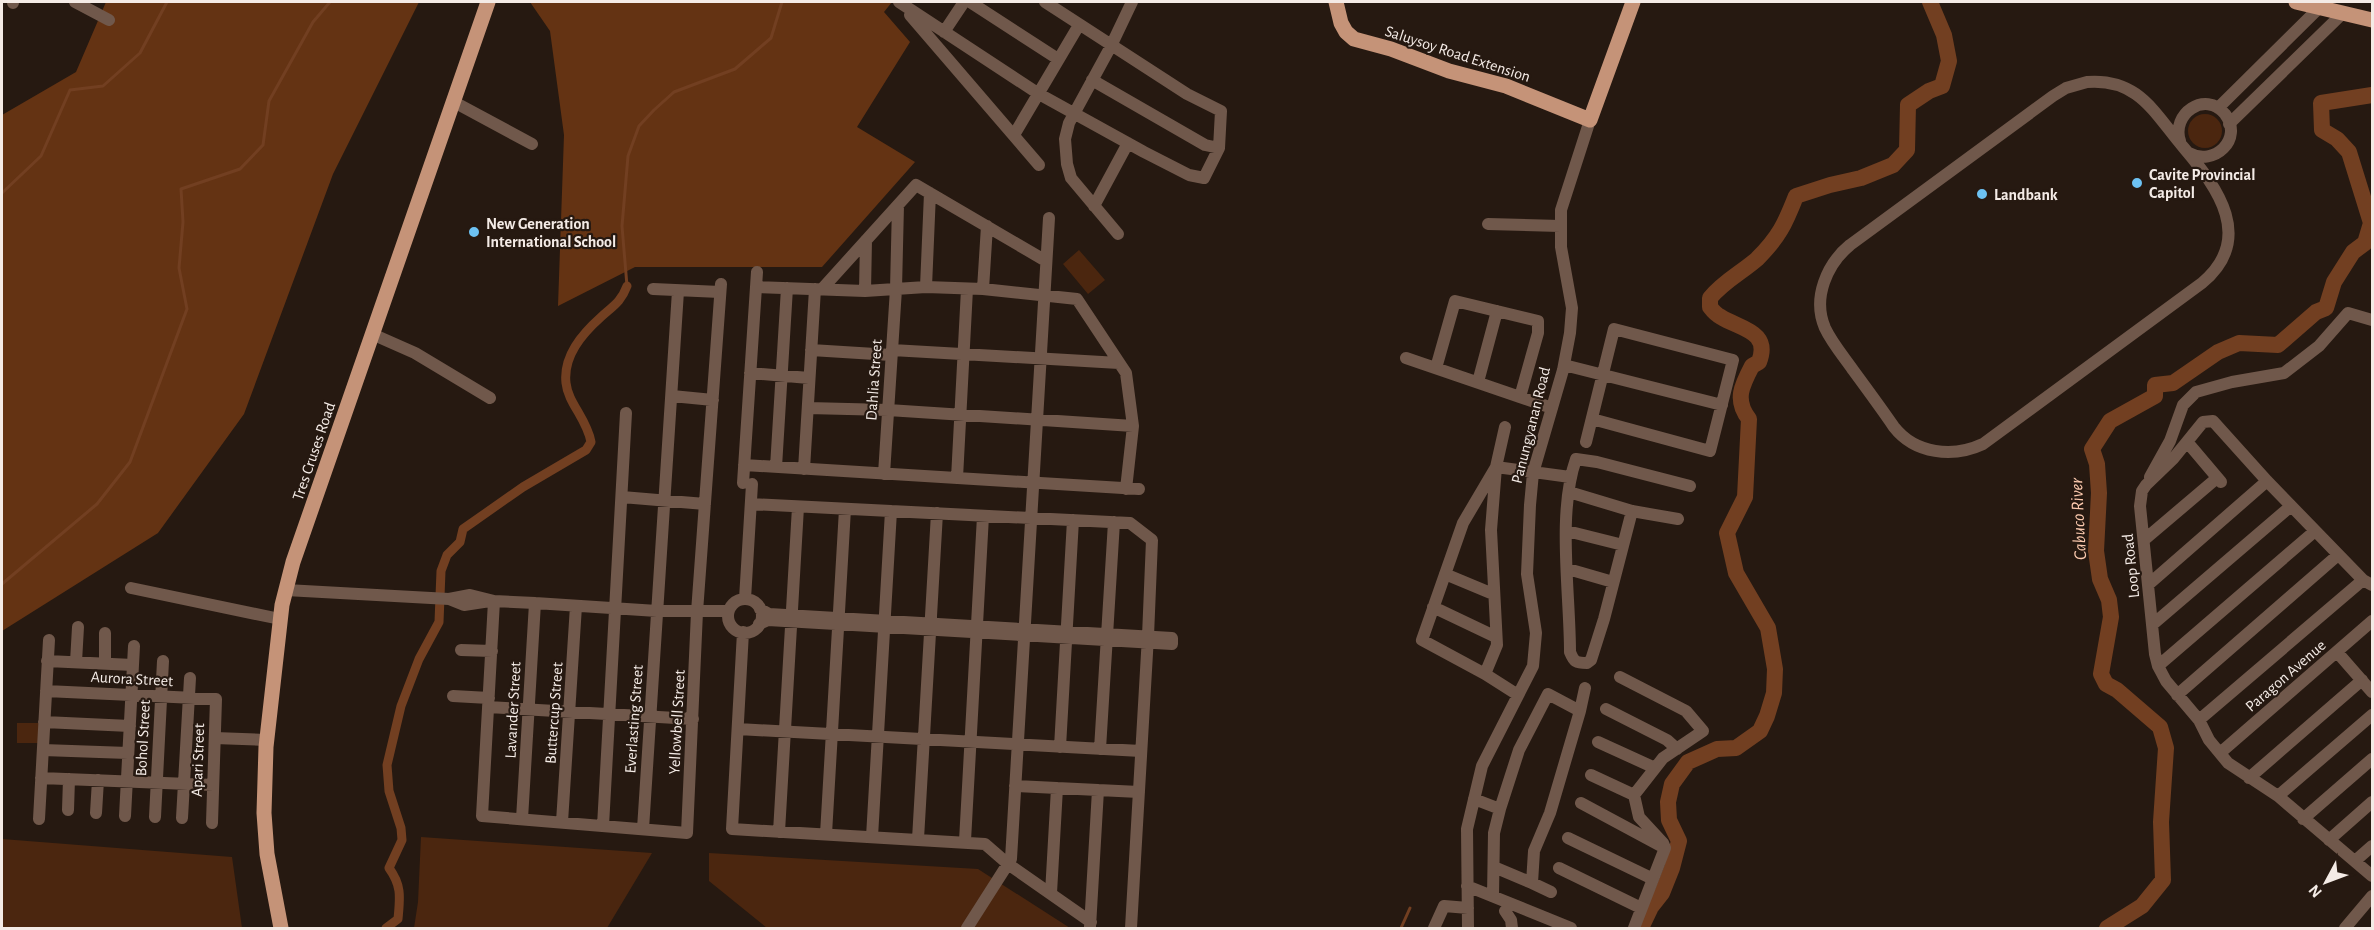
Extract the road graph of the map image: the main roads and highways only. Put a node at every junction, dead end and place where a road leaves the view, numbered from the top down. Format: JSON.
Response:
{"nodes":[{"id":1,"x":488,"y":2,"type":"edge"},
{"id":2,"x":1336,"y":2,"type":"edge"},
{"id":3,"x":1633,"y":2,"type":"edge"},
{"id":4,"x":2296,"y":2,"type":"edge"},
{"id":5,"x":2373,"y":20,"type":"edge"},
{"id":6,"x":1590,"y":120,"type":"joint"},
{"id":7,"x":281,"y":928,"type":"edge"}],
"edges":[{"from":1,"to":7,"type":"main road","name":"Tres Cruses Road"},
{"from":2,"to":6,"type":"main road","name":"Saluysoy Road Extension"},
{"from":3,"to":6,"type":"main road","name":"Panungyanan Road"},
{"from":4,"to":5,"type":"main road"}]}
